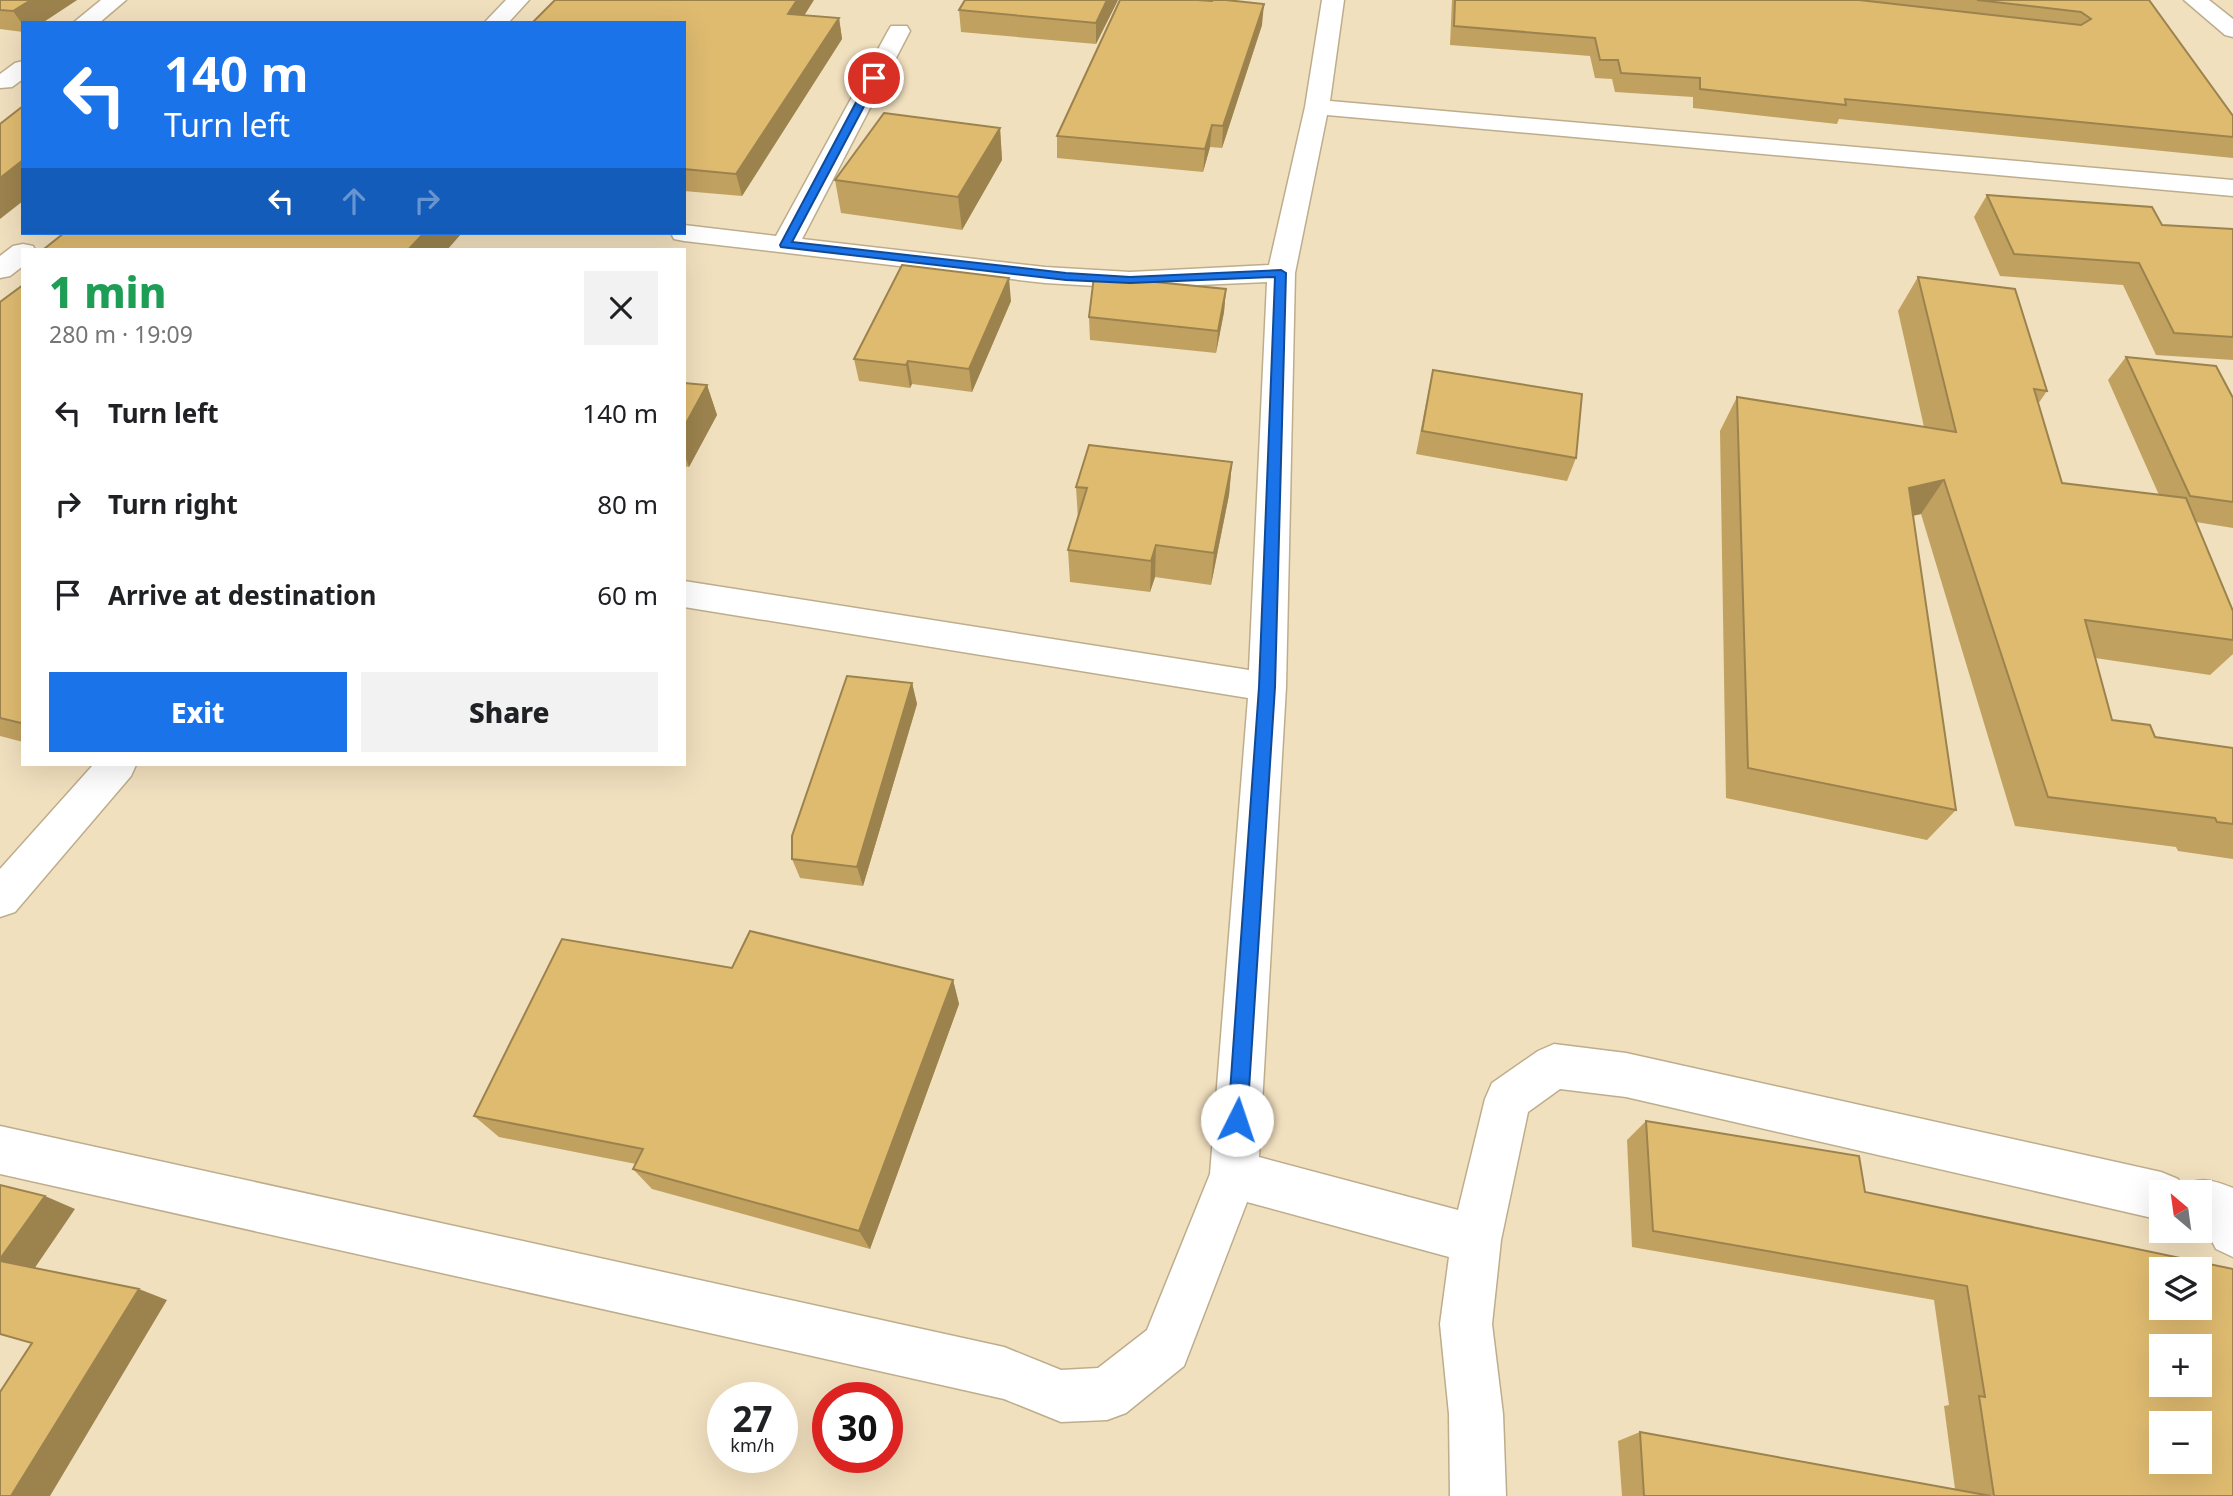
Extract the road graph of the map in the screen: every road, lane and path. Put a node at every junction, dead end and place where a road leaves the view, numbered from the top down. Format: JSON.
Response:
{"nodes":[{"id":1,"x":115,"y":0,"type":"edge"},
{"id":2,"x":518,"y":0,"type":"edge"},
{"id":3,"x":1334,"y":0,"type":"edge"},
{"id":4,"x":2195,"y":0,"type":"edge"},
{"id":5,"x":87,"y":21,"type":"edge"},
{"id":6,"x":497,"y":21,"type":"edge"},
{"id":7,"x":2233,"y":30,"type":"edge"},
{"id":8,"x":899,"y":31,"type":"dead end"},
{"id":9,"x":1317,"y":107,"type":"junction"},
{"id":10,"x":2233,"y":188,"type":"edge"},
{"id":11,"x":686,"y":233,"type":"edge"},
{"id":12,"x":44,"y":235,"type":"edge"},
{"id":13,"x":785,"y":245,"type":"junction"},
{"id":14,"x":28,"y":248,"type":"edge"},
{"id":15,"x":21,"y":253,"type":"edge"},
{"id":16,"x":0,"y":270,"type":"edge"},
{"id":17,"x":1281,"y":273,"type":"junction"},
{"id":18,"x":686,"y":594,"type":"edge"},
{"id":19,"x":1267,"y":687,"type":"junction"},
{"id":20,"x":116,"y":766,"type":"edge"},
{"id":21,"x":0,"y":900,"type":"edge"},
{"id":22,"x":0,"y":1150,"type":"edge"},
{"id":23,"x":1234,"y":1174,"type":"junction"},
{"id":24,"x":2149,"y":1193,"type":"edge"},
{"id":25,"x":1476,"y":1240,"type":"junction"},
{"id":26,"x":1478,"y":1496,"type":"edge"}],
"edges":[{"from":1,"to":5,"type":"street"},
{"from":2,"to":6,"type":"street"},
{"from":3,"to":9,"type":"street"},
{"from":4,"to":7,"type":"street"},
{"from":8,"to":13,"type":"street"},
{"from":9,"to":10,"type":"street"},
{"from":9,"to":17,"type":"street"},
{"from":11,"to":13,"type":"street"},
{"from":12,"to":14,"type":"street"},
{"from":13,"to":17,"type":"street"},
{"from":15,"to":16,"type":"street"},
{"from":17,"to":19,"type":"street"},
{"from":18,"to":19,"type":"street"},
{"from":19,"to":23,"type":"street"},
{"from":20,"to":21,"type":"street"},
{"from":22,"to":23,"type":"street"},
{"from":23,"to":25,"type":"street"},
{"from":24,"to":25,"type":"street"},
{"from":25,"to":26,"type":"street"}]}
